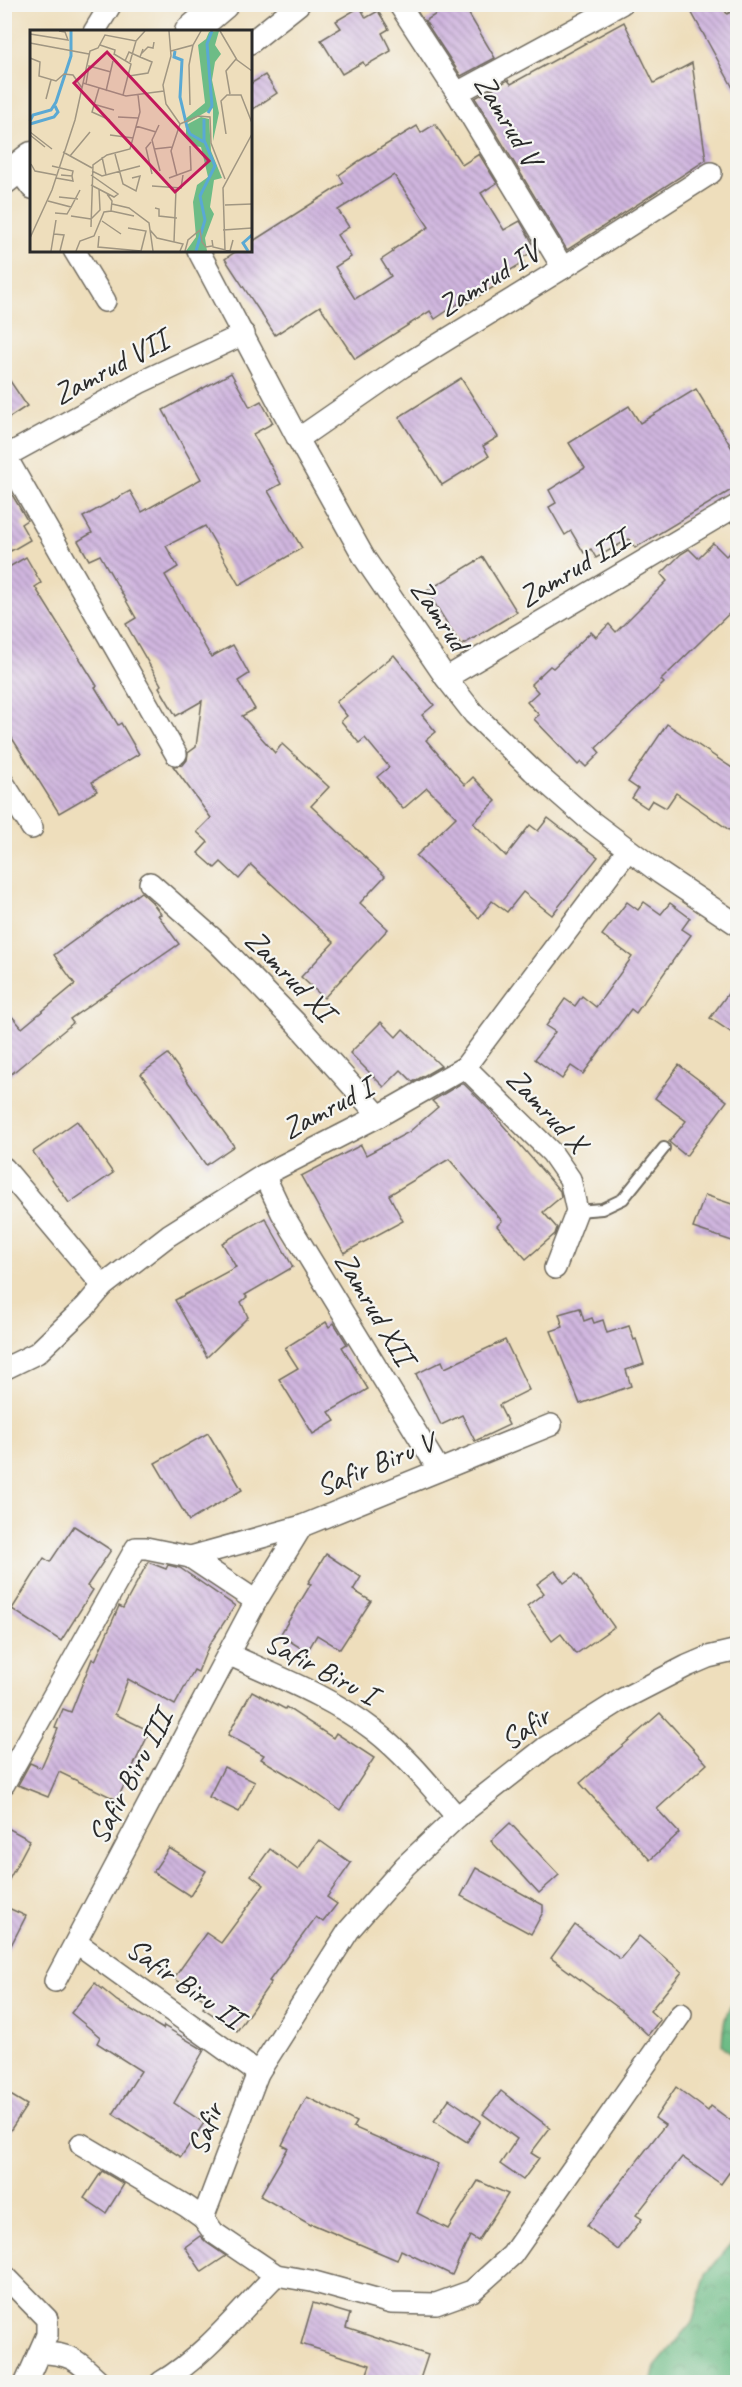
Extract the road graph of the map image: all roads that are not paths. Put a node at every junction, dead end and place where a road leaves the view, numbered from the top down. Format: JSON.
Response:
{"nodes":[{"id":1,"x":111,"y":4,"type":"edge"},
{"id":2,"x":223,"y":4,"type":"edge"},
{"id":3,"x":299,"y":4,"type":"edge"},
{"id":4,"x":399,"y":4,"type":"edge"},
{"id":5,"x":621,"y":4,"type":"edge"},
{"id":6,"x":95,"y":30,"type":"edge"},
{"id":7,"x":192,"y":30,"type":"edge"},
{"id":8,"x":252,"y":41,"type":"edge"},
{"id":9,"x":457,"y":93,"type":"junction"},
{"id":10,"x":711,"y":173,"type":"dead end"},
{"id":11,"x":75,"y":252,"type":"edge"},
{"id":12,"x":199,"y":252,"type":"edge"},
{"id":13,"x":563,"y":268,"type":"junction"},
{"id":14,"x":105,"y":301,"type":"dead end"},
{"id":15,"x":244,"y":334,"type":"junction"},
{"id":16,"x":298,"y":439,"type":"junction"},
{"id":17,"x":5,"y":457,"type":"edge"},
{"id":18,"x":735,"y":510,"type":"edge"},
{"id":19,"x":446,"y":678,"type":"junction"},
{"id":20,"x":176,"y":754,"type":"dead end"},
{"id":21,"x":4,"y":784,"type":"edge"},
{"id":22,"x":32,"y":828,"type":"dead end"},
{"id":23,"x":628,"y":850,"type":"junction"},
{"id":24,"x":150,"y":883,"type":"dead end"},
{"id":25,"x":738,"y":925,"type":"edge"},
{"id":26,"x":465,"y":1067,"type":"junction"},
{"id":27,"x":378,"y":1116,"type":"junction"},
{"id":28,"x":664,"y":1148,"type":"dead end"},
{"id":29,"x":4,"y":1168,"type":"edge"},
{"id":30,"x":264,"y":1175,"type":"junction"},
{"id":31,"x":577,"y":1211,"type":"junction"},
{"id":32,"x":555,"y":1268,"type":"dead end"},
{"id":33,"x":103,"y":1286,"type":"junction"},
{"id":34,"x":4,"y":1369,"type":"edge"},
{"id":35,"x":551,"y":1425,"type":"dead end"},
{"id":36,"x":439,"y":1470,"type":"junction"},
{"id":37,"x":302,"y":1526,"type":"junction"},
{"id":38,"x":190,"y":1557,"type":"junction"},
{"id":39,"x":256,"y":1600,"type":"junction"},
{"id":40,"x":738,"y":1650,"type":"edge"},
{"id":41,"x":228,"y":1654,"type":"junction"},
{"id":42,"x":4,"y":1784,"type":"edge"},
{"id":43,"x":457,"y":1817,"type":"junction"},
{"id":44,"x":77,"y":1943,"type":"junction"},
{"id":45,"x":55,"y":1981,"type":"dead end"},
{"id":46,"x":681,"y":2014,"type":"dead end"},
{"id":47,"x":258,"y":2073,"type":"junction"},
{"id":48,"x":81,"y":2144,"type":"dead end"},
{"id":49,"x":203,"y":2218,"type":"junction"},
{"id":50,"x":4,"y":2275,"type":"edge"},
{"id":51,"x":276,"y":2275,"type":"junction"},
{"id":52,"x":41,"y":2353,"type":"junction"},
{"id":53,"x":26,"y":2382,"type":"edge"},
{"id":54,"x":100,"y":2382,"type":"edge"},
{"id":55,"x":161,"y":2382,"type":"edge"}],
"edges":[{"from":1,"to":6,"type":"street"},
{"from":2,"to":7,"type":"street"},
{"from":3,"to":8,"type":"street"},
{"from":4,"to":9,"type":"street","name":"Zamrud V"},
{"from":5,"to":9,"type":"street"},
{"from":9,"to":13,"type":"street","name":"Zamrud V"},
{"from":10,"to":13,"type":"street","name":"Zamrud IV"},
{"from":11,"to":14,"type":"street"},
{"from":12,"to":15,"type":"street","name":"Zamrud"},
{"from":13,"to":16,"type":"street","name":"Zamrud IV"},
{"from":15,"to":16,"type":"street","name":"Zamrud"},
{"from":15,"to":17,"type":"street","name":"Zamrud VII"},
{"from":16,"to":19,"type":"street","name":"Zamrud"},
{"from":17,"to":20,"type":"street"},
{"from":18,"to":19,"type":"street","name":"Zamrud III"},
{"from":19,"to":23,"type":"street","name":"Zamrud"},
{"from":21,"to":22,"type":"street"},
{"from":23,"to":25,"type":"street","name":"Zamrud"},
{"from":23,"to":26,"type":"street","name":"Zamrud I"},
{"from":24,"to":27,"type":"street","name":"Zamrud XI"},
{"from":26,"to":27,"type":"street","name":"Zamrud I"},
{"from":26,"to":31,"type":"street","name":"Zamrud X"},
{"from":27,"to":30,"type":"street","name":"Zamrud I"},
{"from":28,"to":31,"type":"lane"},
{"from":29,"to":33,"type":"street"},
{"from":30,"to":33,"type":"street","name":"Zamrud I"},
{"from":30,"to":36,"type":"street","name":"Zamrud XII"},
{"from":31,"to":32,"type":"street"},
{"from":33,"to":34,"type":"street","name":"Zamrud I"},
{"from":35,"to":36,"type":"street","name":"Safir Biru V"},
{"from":36,"to":37,"type":"street","name":"Safir Biru V"},
{"from":37,"to":38,"type":"street"},
{"from":37,"to":39,"type":"street","name":"Safir Biru V"},
{"from":38,"to":39,"type":"street"},
{"from":38,"to":42,"type":"street"},
{"from":39,"to":41,"type":"street","name":"Safir Biru III"},
{"from":40,"to":43,"type":"street","name":"Safir"},
{"from":41,"to":43,"type":"street","name":"Safir Biru I"},
{"from":41,"to":44,"type":"street","name":"Safir Biru III"},
{"from":43,"to":47,"type":"street","name":"Safir"},
{"from":44,"to":45,"type":"street","name":"Safir Biru III"},
{"from":44,"to":47,"type":"street","name":"Safir Biru II"},
{"from":46,"to":51,"type":"street"},
{"from":47,"to":49,"type":"street","name":"Safir"},
{"from":48,"to":49,"type":"street"},
{"from":49,"to":51,"type":"street"},
{"from":50,"to":52,"type":"street"},
{"from":51,"to":55,"type":"street"},
{"from":52,"to":53,"type":"street"},
{"from":52,"to":54,"type":"street"}]}
